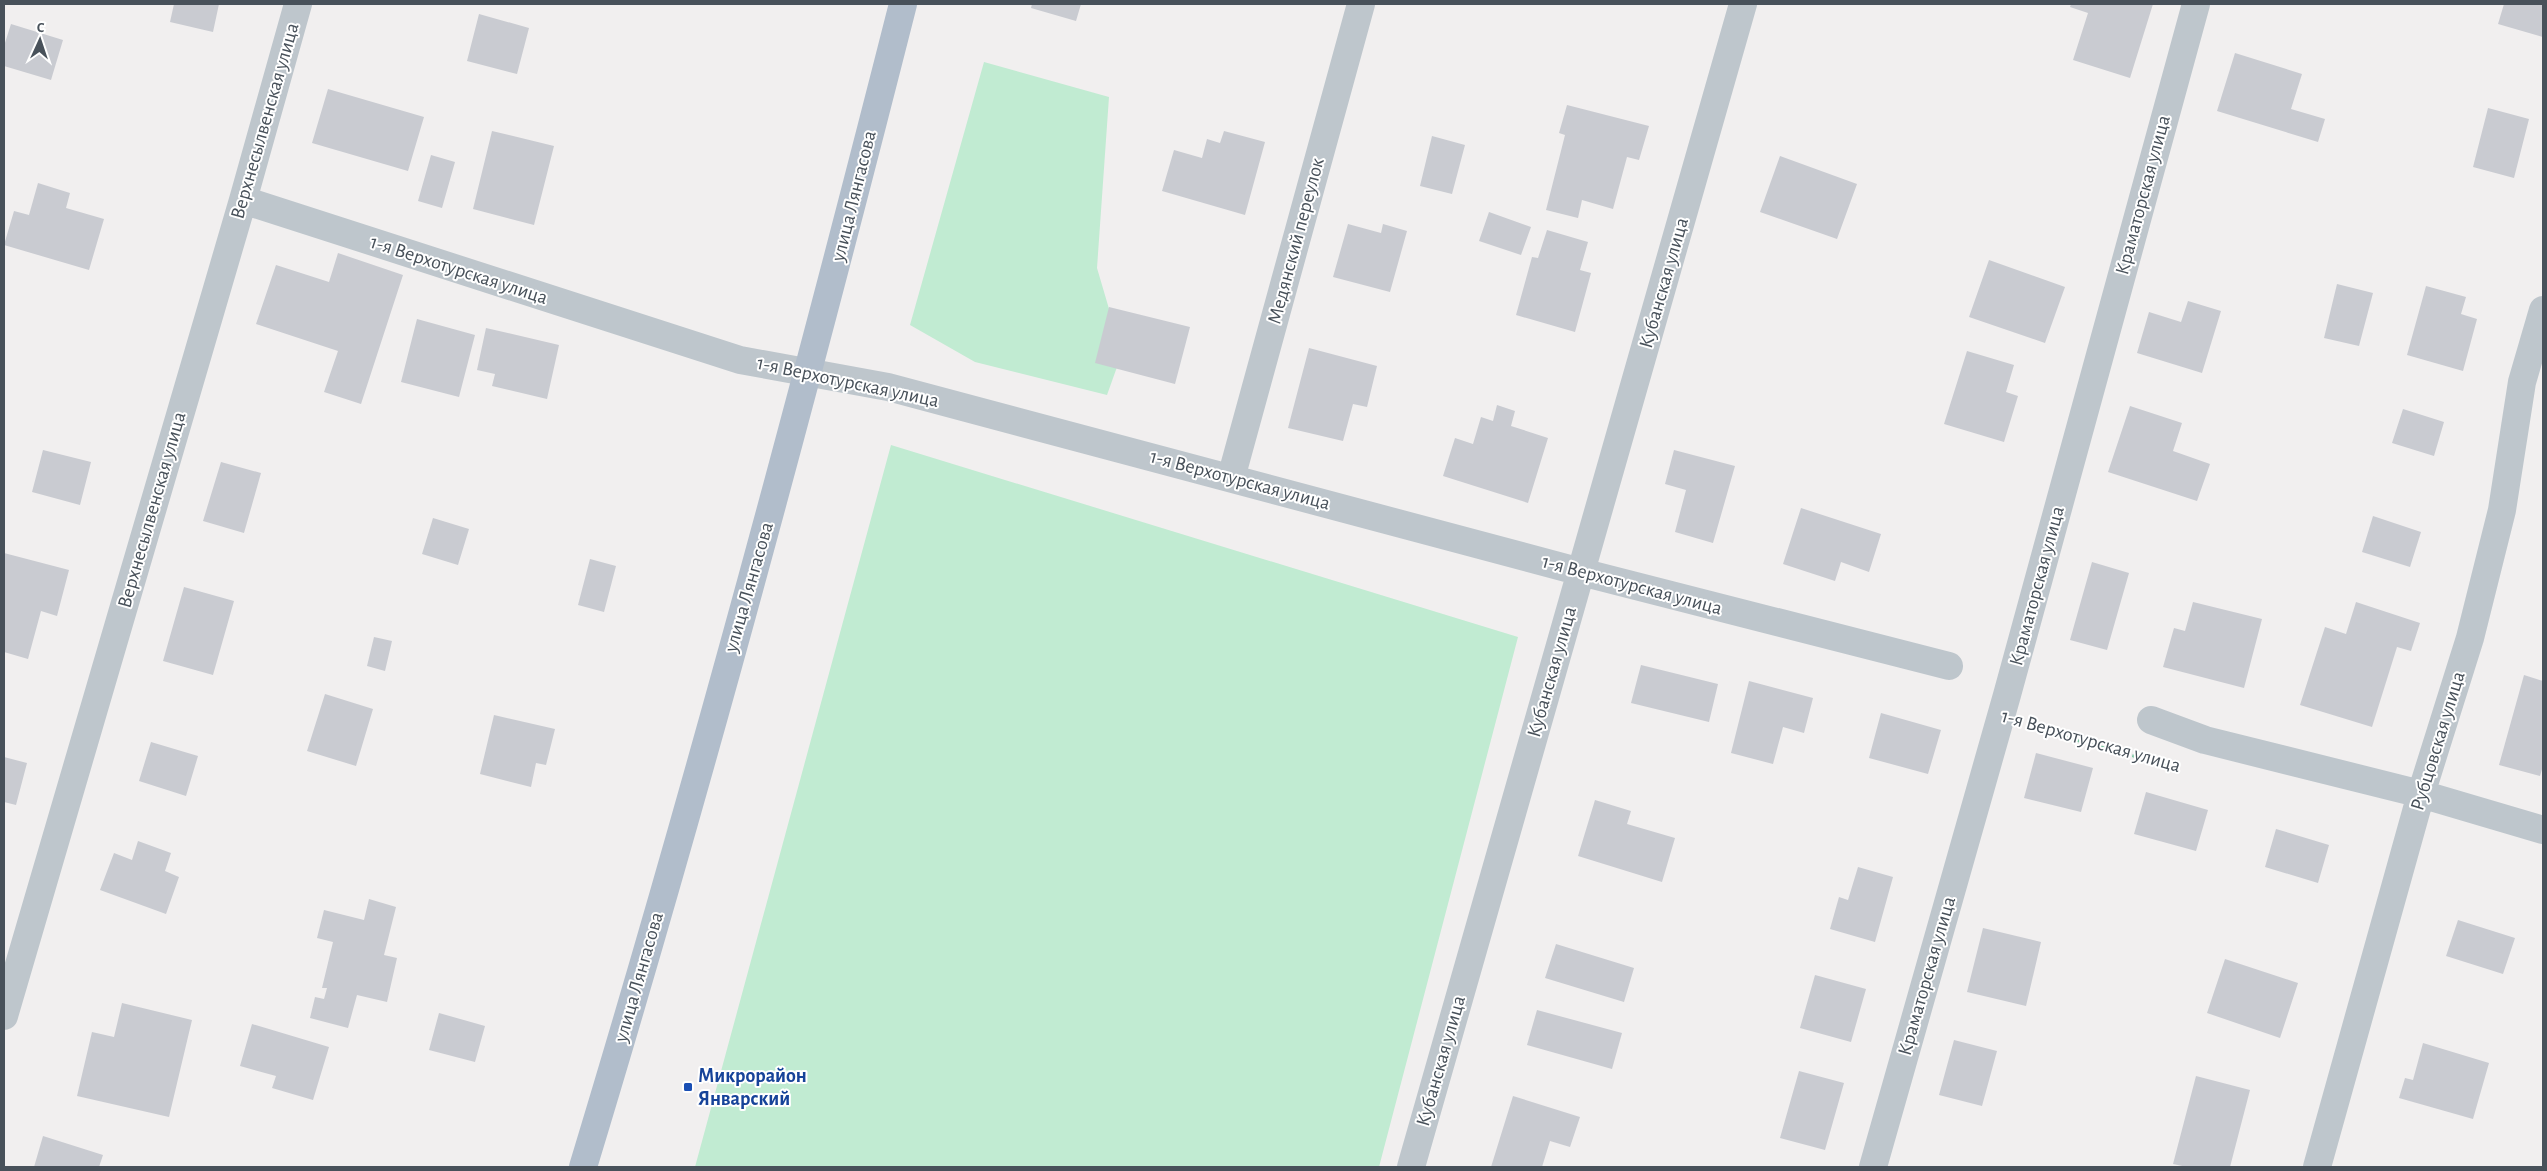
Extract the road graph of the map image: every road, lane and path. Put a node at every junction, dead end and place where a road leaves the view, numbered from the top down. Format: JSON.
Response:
{"nodes":[{"id":1,"x":298,"y":4,"type":"edge"},
{"id":2,"x":903,"y":4,"type":"edge"},
{"id":3,"x":1361,"y":4,"type":"edge"},
{"id":4,"x":1743,"y":4,"type":"edge"},
{"id":5,"x":2196,"y":4,"type":"edge"},
{"id":6,"x":243,"y":200,"type":"junction"},
{"id":7,"x":2543,"y":310,"type":"edge"},
{"id":8,"x":809,"y":372,"type":"junction"},
{"id":9,"x":1231,"y":478,"type":"junction"},
{"id":10,"x":1581,"y":572,"type":"junction"},
{"id":11,"x":1949,"y":666,"type":"dead end"},
{"id":12,"x":2000,"y":719,"type":"junction"},
{"id":13,"x":2150,"y":720,"type":"dead end"},
{"id":14,"x":2205,"y":740,"type":"junction"},
{"id":15,"x":2421,"y":794,"type":"junction"},
{"id":16,"x":2543,"y":830,"type":"edge"},
{"id":17,"x":4,"y":1016,"type":"edge"},
{"id":18,"x":583,"y":1167,"type":"edge"},
{"id":19,"x":1411,"y":1167,"type":"edge"},
{"id":20,"x":1873,"y":1167,"type":"edge"},
{"id":21,"x":2317,"y":1167,"type":"edge"}],
"edges":[{"from":1,"to":6,"type":"street","name":"Верхнесылвенская улица"},
{"from":2,"to":8,"type":"main road","name":"улица Лянгасова"},
{"from":3,"to":9,"type":"street","name":"Медянский переулок"},
{"from":4,"to":10,"type":"street","name":"Кубанская улица"},
{"from":5,"to":12,"type":"street","name":"Краматорская улица"},
{"from":6,"to":8,"type":"street","name":"1-я Верхотурская улица"},
{"from":6,"to":17,"type":"street","name":"Верхнесылвенская улица"},
{"from":7,"to":15,"type":"street","name":"Рубцовская улица"},
{"from":8,"to":9,"type":"street","name":"1-я Верхотурская улица"},
{"from":8,"to":18,"type":"main road","name":"улица Лянгасова"},
{"from":9,"to":10,"type":"street","name":"1-я Верхотурская улица"},
{"from":10,"to":11,"type":"street","name":"1-я Верхотурская улица"},
{"from":10,"to":19,"type":"street","name":"Кубанская улица"},
{"from":12,"to":14,"type":"path","name":"1-я Верхотурская улица"},
{"from":12,"to":20,"type":"street","name":"Краматорская улица"},
{"from":13,"to":14,"type":"street","name":"1-я Верхотурская улица"},
{"from":14,"to":15,"type":"street","name":"1-я Верхотурская улица"},
{"from":15,"to":16,"type":"street","name":"1-я Верхотурская улица"},
{"from":15,"to":21,"type":"street","name":"Рубцовская улица"}]}
